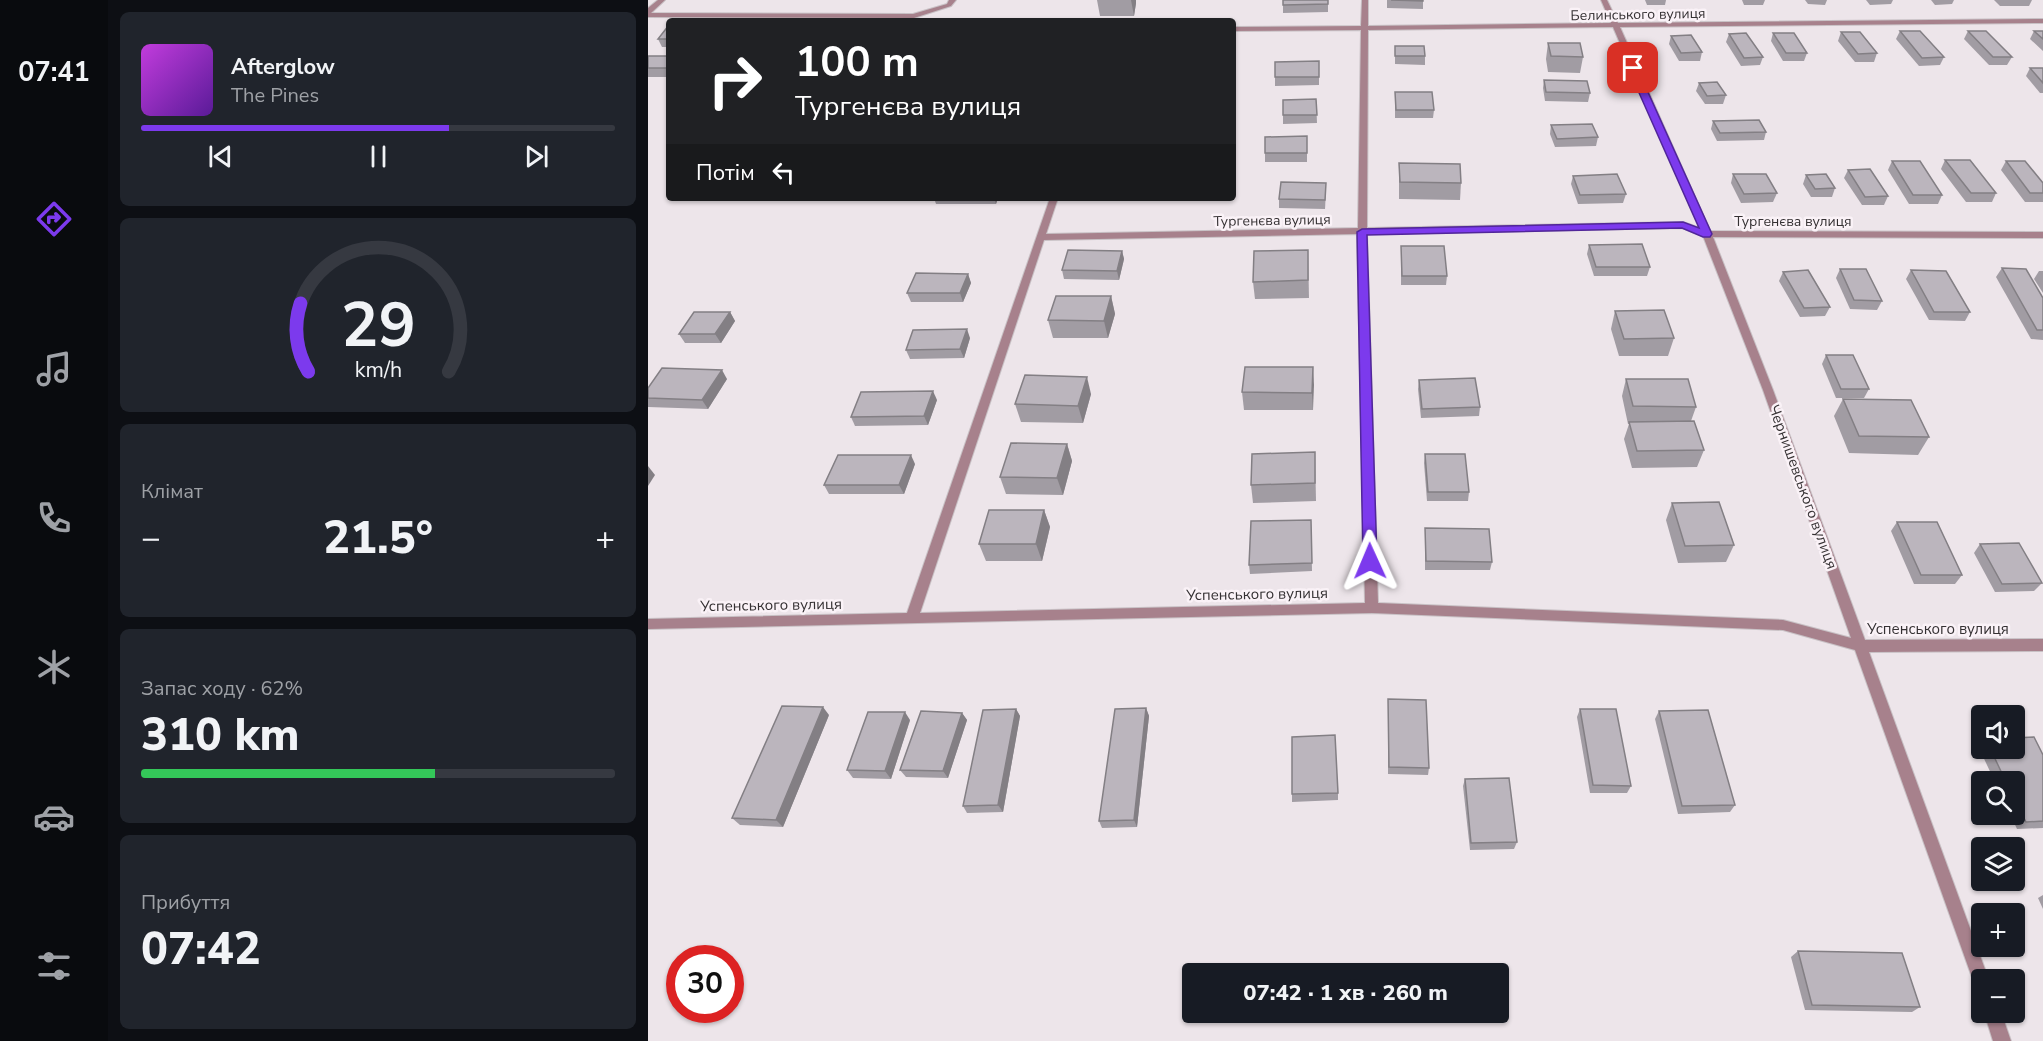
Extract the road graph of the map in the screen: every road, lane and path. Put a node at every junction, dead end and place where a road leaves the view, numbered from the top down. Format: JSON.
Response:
{"nodes":[{"id":1,"x":662,"y":0,"type":"edge"},
{"id":2,"x":953,"y":0,"type":"edge"},
{"id":3,"x":1365,"y":0,"type":"edge"},
{"id":4,"x":1604,"y":0,"type":"edge"},
{"id":5,"x":648,"y":14,"type":"edge"},
{"id":6,"x":2043,"y":21,"type":"edge"},
{"id":7,"x":1614,"y":27,"type":"junction"},
{"id":8,"x":1236,"y":29,"type":"edge"},
{"id":9,"x":1365,"y":29,"type":"junction"},
{"id":10,"x":1053,"y":201,"type":"edge"},
{"id":11,"x":1362,"y":232,"type":"junction"},
{"id":12,"x":1707,"y":234,"type":"junction"},
{"id":13,"x":2043,"y":235,"type":"edge"},
{"id":14,"x":1041,"y":237,"type":"junction"},
{"id":15,"x":1372,"y":608,"type":"junction"},
{"id":16,"x":911,"y":620,"type":"junction"},
{"id":17,"x":648,"y":624,"type":"edge"},
{"id":18,"x":2043,"y":645,"type":"edge"},
{"id":19,"x":1861,"y":646,"type":"junction"},
{"id":20,"x":1977,"y":969,"type":"edge"},
{"id":21,"x":1996,"y":1023,"type":"edge"},
{"id":22,"x":2002,"y":1041,"type":"edge"}],
"edges":[{"from":1,"to":5,"type":"street"},
{"from":2,"to":5,"type":"street"},
{"from":3,"to":9,"type":"street"},
{"from":4,"to":7,"type":"street","name":"Чернишевського вулиця"},
{"from":6,"to":7,"type":"street","name":"Белинського вулиця"},
{"from":7,"to":9,"type":"street","name":"Белинського вулиця"},
{"from":7,"to":12,"type":"street","name":"Чернишевського вулиця"},
{"from":8,"to":9,"type":"street","name":"Белинського вулиця"},
{"from":9,"to":11,"type":"street"},
{"from":10,"to":14,"type":"street"},
{"from":11,"to":12,"type":"street","name":"Тургенєва вулиця"},
{"from":11,"to":14,"type":"street","name":"Тургенєва вулиця"},
{"from":11,"to":15,"type":"street"},
{"from":12,"to":13,"type":"street","name":"Тургенєва вулиця"},
{"from":12,"to":19,"type":"street","name":"Чернишевського вулиця"},
{"from":14,"to":16,"type":"street"},
{"from":15,"to":16,"type":"street","name":"Успенського вулиця"},
{"from":15,"to":19,"type":"street","name":"Успенського вулиця"},
{"from":16,"to":17,"type":"street","name":"Успенського вулиця"},
{"from":18,"to":19,"type":"street","name":"Успенського вулиця"},
{"from":19,"to":20,"type":"street","name":"Чернишевського вулиця"},
{"from":21,"to":22,"type":"street"}]}
